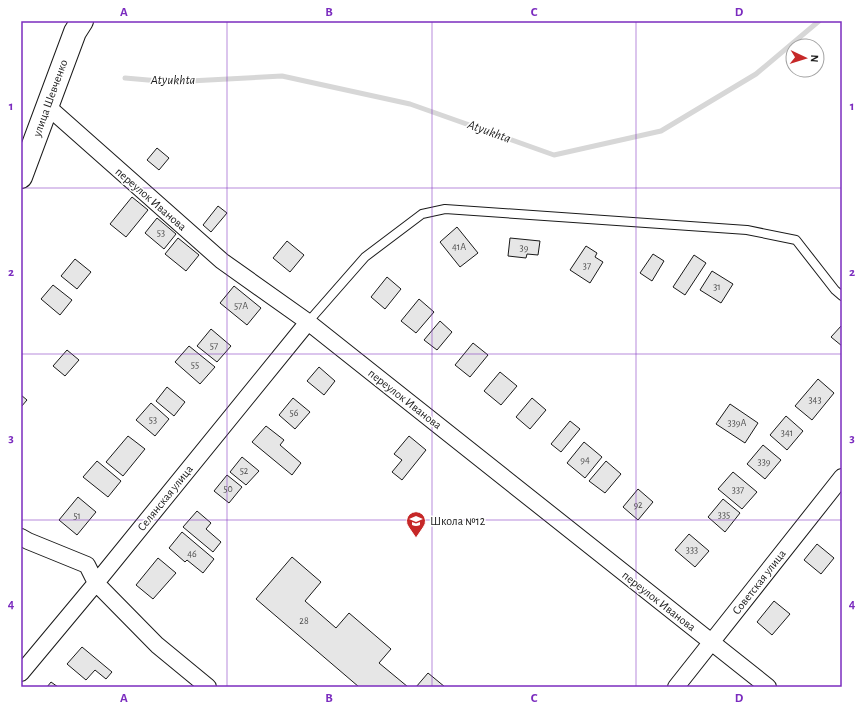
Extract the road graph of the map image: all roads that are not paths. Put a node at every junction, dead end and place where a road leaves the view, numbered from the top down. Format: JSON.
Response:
{"nodes":[{"id":1,"x":82,"y":21,"type":"edge"},
{"id":2,"x":47,"y":106,"type":"junction"},
{"id":3,"x":21,"y":177,"type":"edge"},
{"id":4,"x":842,"y":296,"type":"edge"},
{"id":5,"x":308,"y":322,"type":"junction"},
{"id":6,"x":842,"y":477,"type":"edge"},
{"id":7,"x":21,"y":537,"type":"edge"},
{"id":8,"x":96,"y":583,"type":"junction"},
{"id":9,"x":711,"y":642,"type":"junction"},
{"id":10,"x":21,"y":673,"type":"edge"},
{"id":11,"x":208,"y":687,"type":"edge"},
{"id":12,"x":676,"y":687,"type":"edge"},
{"id":13,"x":768,"y":687,"type":"edge"}],
"edges":[{"from":1,"to":2,"type":"street","name":"улица Шевченко"},
{"from":2,"to":3,"type":"street","name":"улица Шевченко"},
{"from":2,"to":5,"type":"street","name":"переулок Иванова"},
{"from":4,"to":5,"type":"lane"},
{"from":5,"to":8,"type":"street","name":"Селянская улица"},
{"from":5,"to":9,"type":"street","name":"переулок Иванова"},
{"from":6,"to":9,"type":"street","name":"Советская улица"},
{"from":7,"to":8,"type":"street"},
{"from":8,"to":10,"type":"street","name":"Селянская улица"},
{"from":8,"to":11,"type":"street"},
{"from":9,"to":12,"type":"street","name":"Советская улица"},
{"from":9,"to":13,"type":"street","name":"переулок Иванова"}]}
